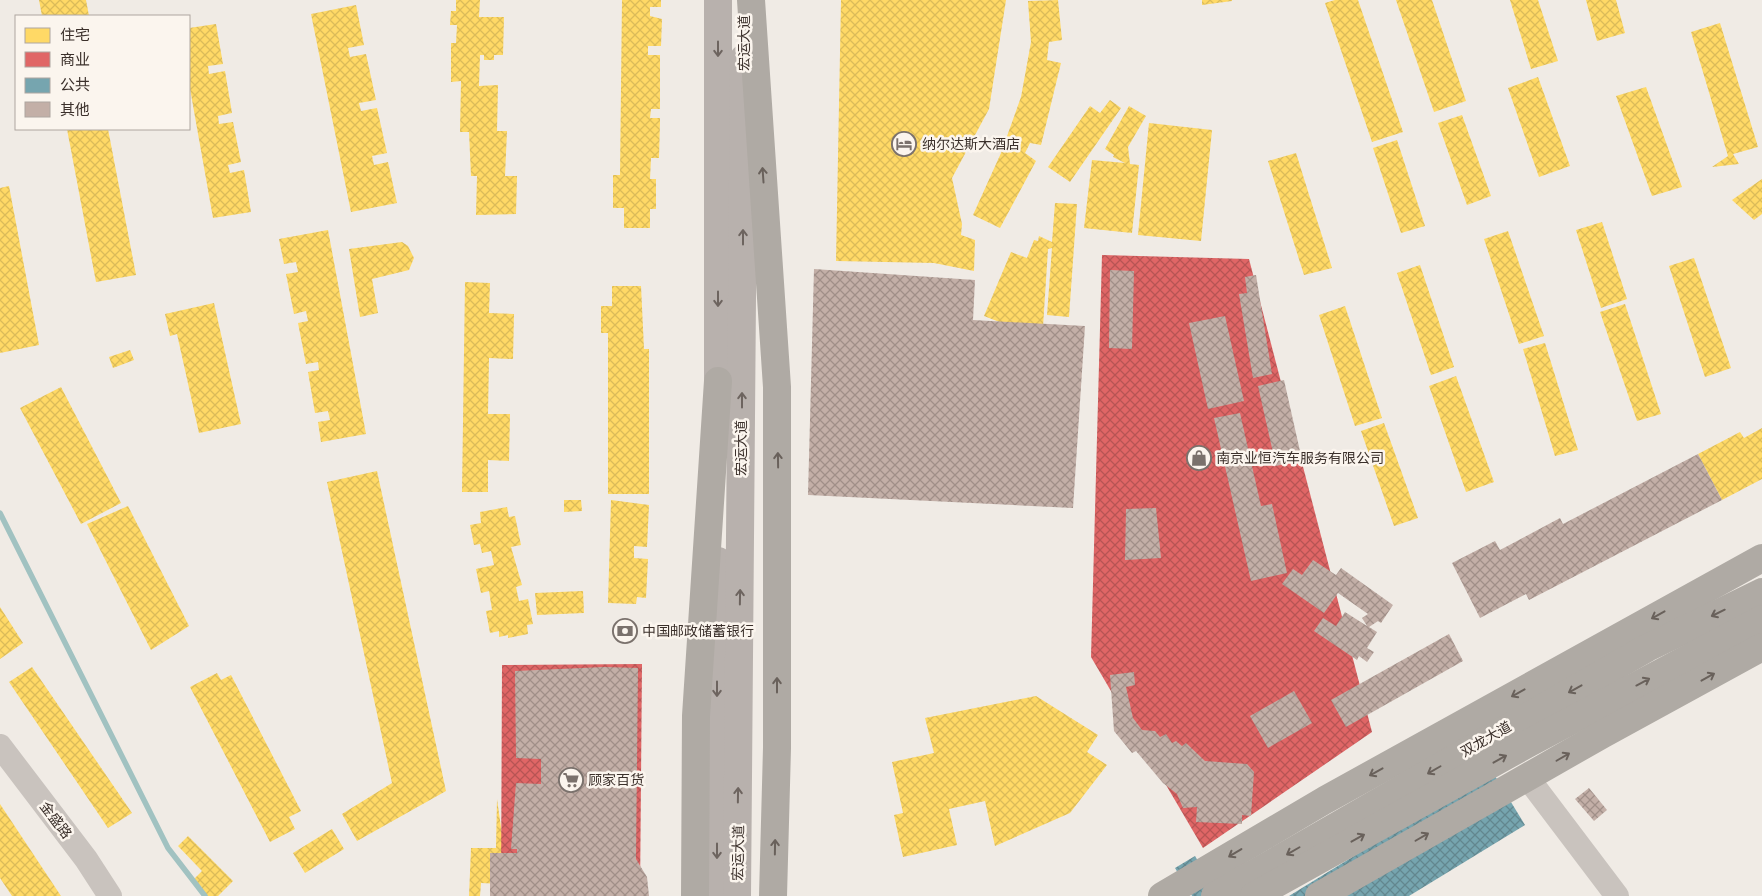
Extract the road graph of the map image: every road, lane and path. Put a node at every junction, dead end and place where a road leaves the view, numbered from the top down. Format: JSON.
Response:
{"nodes":[{"id":1,"x":718,"y":0,"type":"edge"},
{"id":2,"x":744,"y":0,"type":"edge"},
{"id":3,"x":751,"y":0,"type":"edge"},
{"id":4,"x":718,"y":381,"type":"junction"},
{"id":5,"x":1762,"y":558,"type":"edge"},
{"id":6,"x":1762,"y":592,"type":"edge"},
{"id":7,"x":1762,"y":618,"type":"edge"},
{"id":8,"x":1762,"y":647,"type":"edge"},
{"id":9,"x":0,"y":746,"type":"edge"},
{"id":10,"x":1527,"y":777,"type":"junction"},
{"id":11,"x":110,"y":896,"type":"edge"},
{"id":12,"x":695,"y":896,"type":"edge"},
{"id":13,"x":717,"y":896,"type":"edge"},
{"id":14,"x":737,"y":896,"type":"edge"},
{"id":15,"x":773,"y":896,"type":"edge"},
{"id":16,"x":1162,"y":896,"type":"edge"},
{"id":17,"x":1215,"y":896,"type":"edge"},
{"id":18,"x":1254,"y":896,"type":"edge"},
{"id":19,"x":1319,"y":896,"type":"edge"},
{"id":20,"x":1617,"y":896,"type":"edge"}],
"edges":[{"from":1,"to":4,"type":"main road","name":"宏运大道","one_way":true},
{"from":14,"to":2,"type":"main road","name":"宏运大道","one_way":true},
{"from":15,"to":3,"type":"highway","one_way":true},
{"from":4,"to":12,"type":"highway"},
{"from":4,"to":13,"type":"main road","name":"宏运大道","one_way":true},
{"from":5,"to":16,"type":"highway","name":"双龙大道","one_way":true},
{"from":6,"to":17,"type":"highway","name":"双龙大道","one_way":true},
{"from":18,"to":7,"type":"highway","name":"双龙大道","one_way":true},
{"from":10,"to":8,"type":"highway","one_way":true},
{"from":9,"to":11,"type":"street","name":"金盛路"},
{"from":19,"to":10,"type":"highway","one_way":true},
{"from":10,"to":20,"type":"street"}]}
